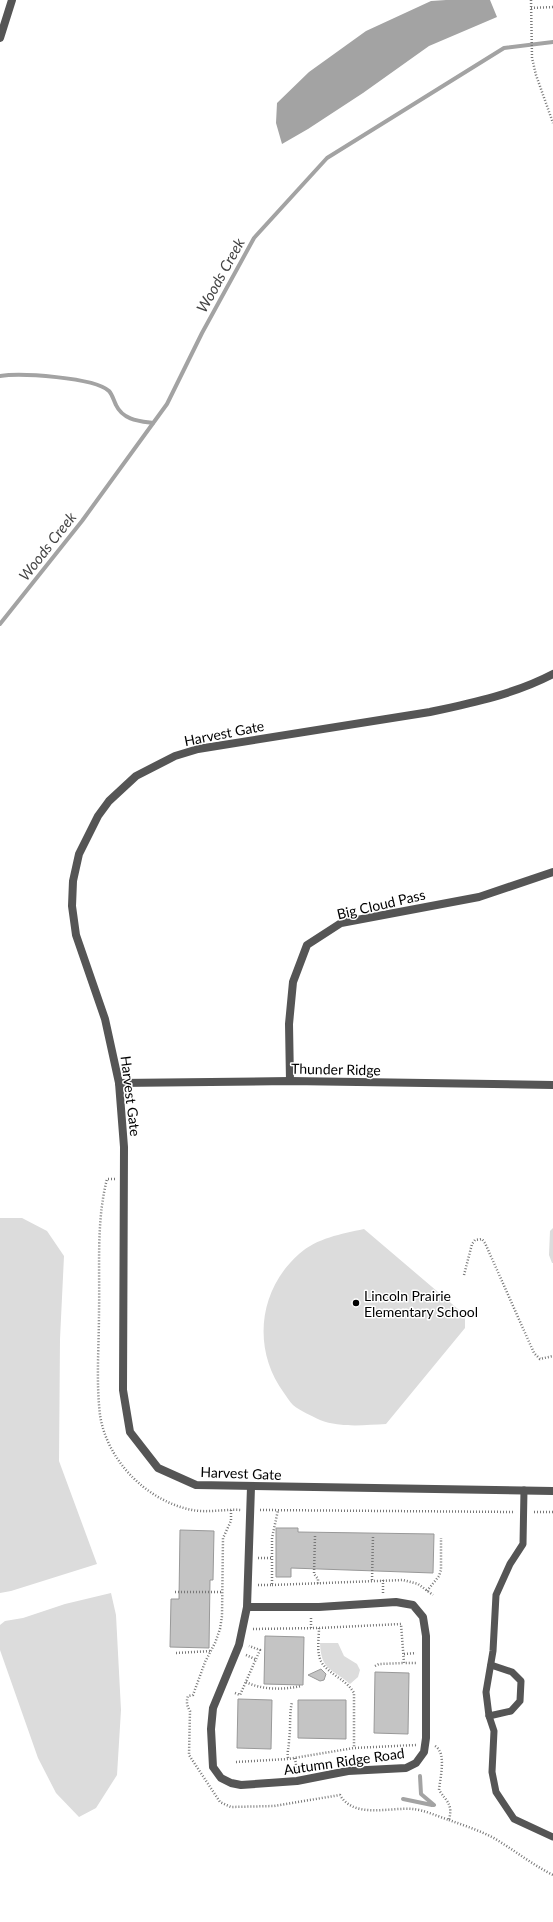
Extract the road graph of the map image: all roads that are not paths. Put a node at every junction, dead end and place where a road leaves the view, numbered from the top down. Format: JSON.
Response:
{"nodes":[{"id":1,"x":12,"y":0,"type":"edge"},
{"id":2,"x":0,"y":38,"type":"edge"},
{"id":3,"x":553,"y":674,"type":"edge"},
{"id":4,"x":553,"y":872,"type":"edge"},
{"id":5,"x":290,"y":1081,"type":"junction"},
{"id":6,"x":119,"y":1083,"type":"junction"},
{"id":7,"x":553,"y":1085,"type":"edge"},
{"id":8,"x":251,"y":1487,"type":"junction"},
{"id":9,"x":524,"y":1490,"type":"junction"},
{"id":10,"x":553,"y":1490,"type":"edge"},
{"id":11,"x":247,"y":1607,"type":"junction"},
{"id":12,"x":490,"y":1665,"type":"junction"},
{"id":13,"x":489,"y":1716,"type":"junction"},
{"id":14,"x":553,"y":1837,"type":"edge"}],
"edges":[{"from":1,"to":2,"type":"street"},
{"from":3,"to":6,"type":"street","name":"Harvest Gate"},
{"from":4,"to":5,"type":"street","name":"Big Cloud Pass"},
{"from":5,"to":6,"type":"street","name":"Thunder Ridge"},
{"from":5,"to":7,"type":"street","name":"Thunder Ridge"},
{"from":6,"to":8,"type":"street","name":"Harvest Gate"},
{"from":8,"to":9,"type":"street","name":"Harvest Gate"},
{"from":8,"to":11,"type":"street","name":"Autumn Ridge Road"},
{"from":9,"to":10,"type":"street","name":"Harvest Gate"},
{"from":9,"to":12,"type":"lane"},
{"from":11,"to":11,"type":"street","name":"Autumn Ridge Road"},
{"from":12,"to":13,"type":"lane"},
{"from":12,"to":13,"type":"lane"},
{"from":13,"to":14,"type":"lane"}]}
